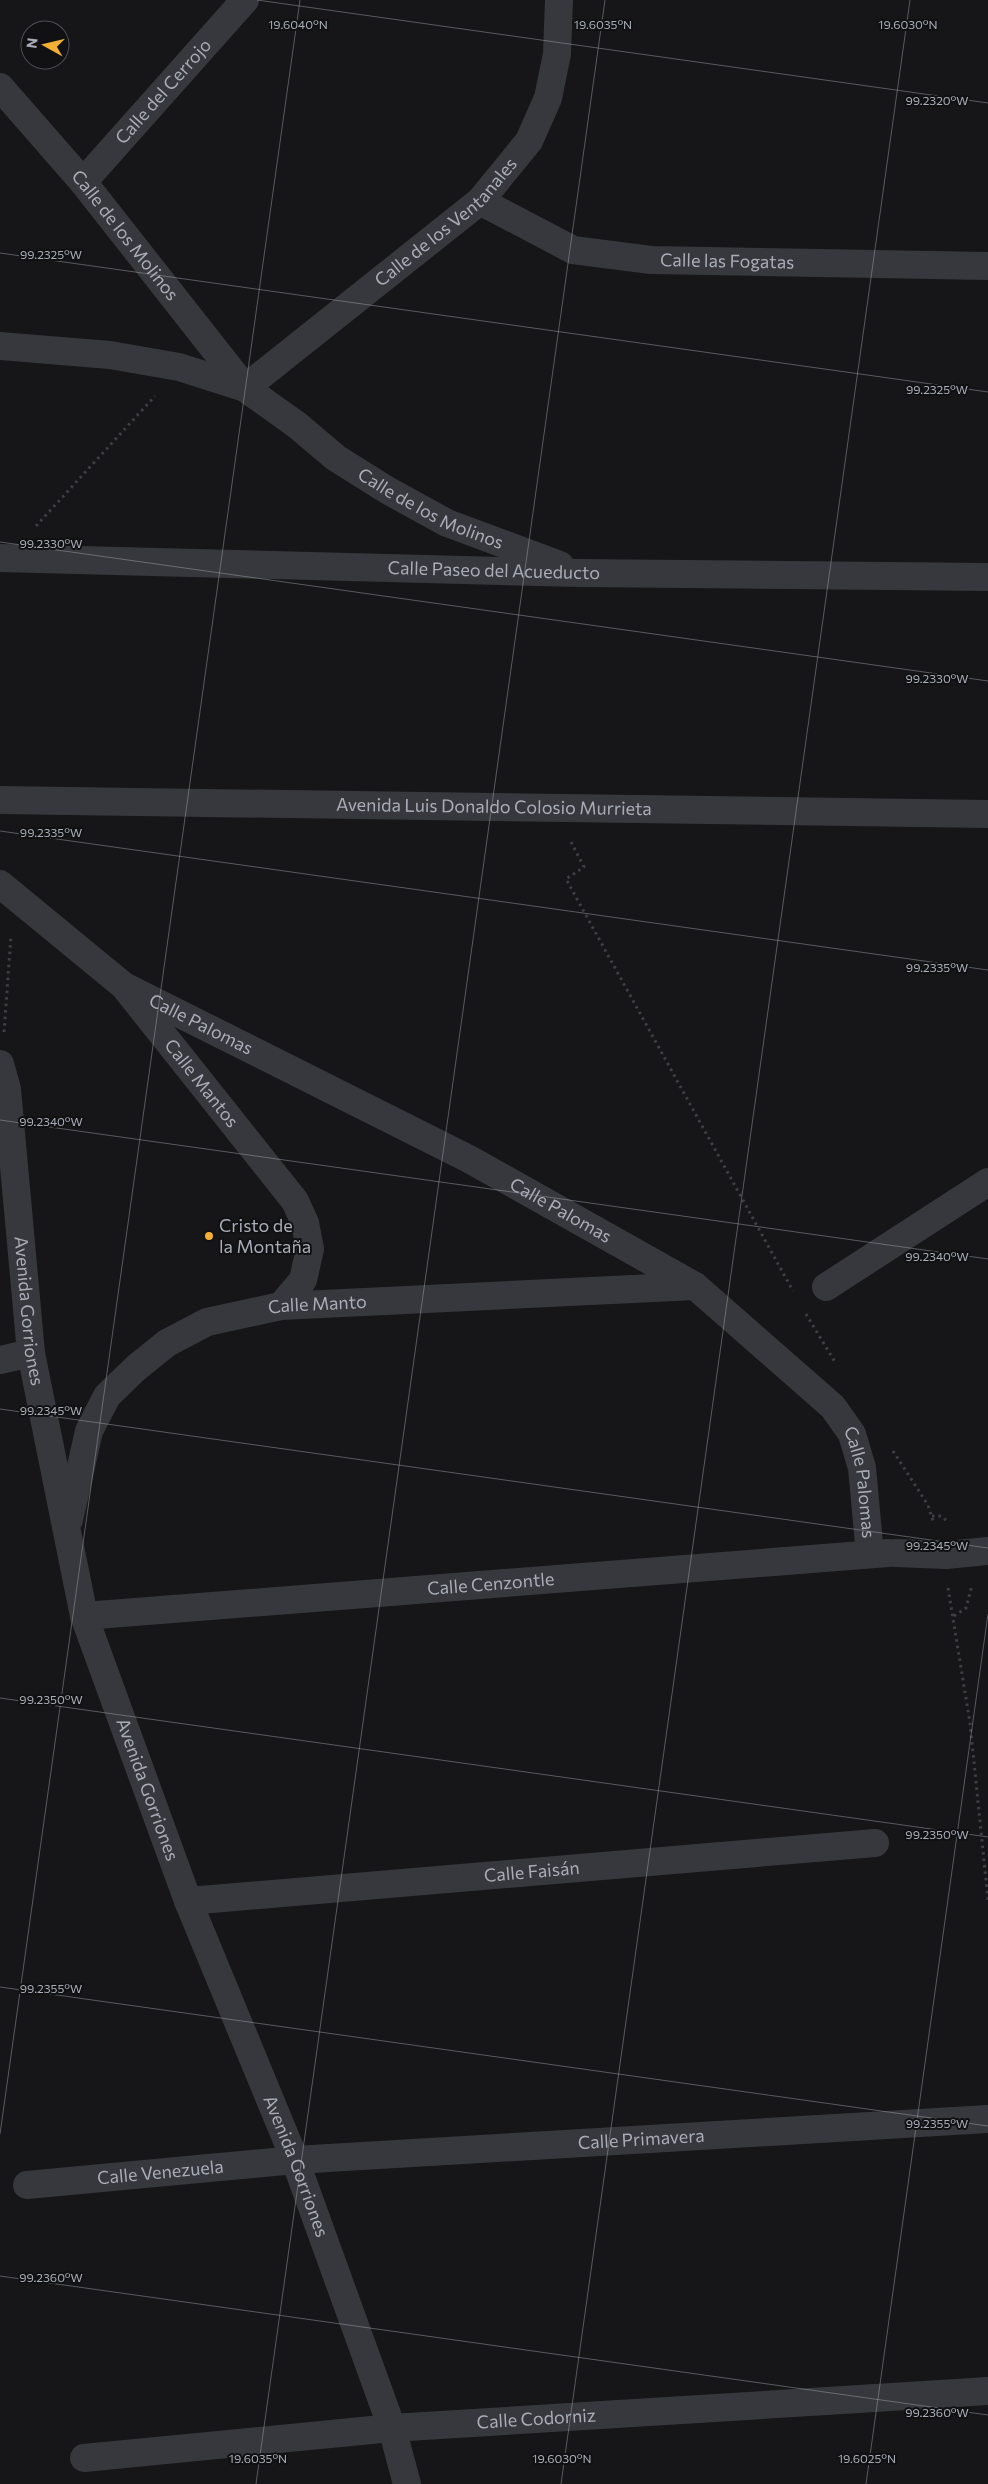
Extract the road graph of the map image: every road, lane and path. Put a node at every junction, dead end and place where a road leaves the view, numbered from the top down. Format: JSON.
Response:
{"nodes":[{"id":1,"x":245,"y":0,"type":"edge"},
{"id":2,"x":559,"y":0,"type":"edge"},
{"id":3,"x":0,"y":87,"type":"edge"},
{"id":4,"x":83,"y":182,"type":"junction"},
{"id":5,"x":480,"y":201,"type":"junction"},
{"id":6,"x":988,"y":266,"type":"edge"},
{"id":7,"x":0,"y":346,"type":"edge"},
{"id":8,"x":245,"y":388,"type":"junction"},
{"id":9,"x":158,"y":392,"type":"dead end"},
{"id":10,"x":34,"y":528,"type":"dead end"},
{"id":11,"x":481,"y":536,"type":"junction"},
{"id":12,"x":0,"y":558,"type":"edge"},
{"id":13,"x":469,"y":570,"type":"junction"},
{"id":14,"x":580,"y":572,"type":"junction"},
{"id":15,"x":988,"y":577,"type":"edge"},
{"id":16,"x":0,"y":800,"type":"edge"},
{"id":17,"x":553,"y":808,"type":"junction"},
{"id":18,"x":988,"y":814,"type":"edge"},
{"id":19,"x":7,"y":890,"type":"edge"},
{"id":20,"x":124,"y":986,"type":"junction"},
{"id":21,"x":1,"y":1065,"type":"edge"},
{"id":22,"x":988,"y":1182,"type":"edge"},
{"id":23,"x":695,"y":1286,"type":"junction"},
{"id":24,"x":826,"y":1287,"type":"dead end"},
{"id":25,"x":794,"y":1293,"type":"dead end"},
{"id":26,"x":281,"y":1306,"type":"junction"},
{"id":27,"x":804,"y":1310,"type":"dead end"},
{"id":28,"x":31,"y":1353,"type":"junction"},
{"id":29,"x":0,"y":1360,"type":"edge"},
{"id":30,"x":840,"y":1369,"type":"dead end"},
{"id":31,"x":888,"y":1444,"type":"dead end"},
{"id":32,"x":934,"y":1524,"type":"dead end"},
{"id":33,"x":67,"y":1530,"type":"junction"},
{"id":34,"x":988,"y":1551,"type":"edge"},
{"id":35,"x":883,"y":1553,"type":"junction"},
{"id":36,"x":947,"y":1586,"type":"dead end"},
{"id":37,"x":84,"y":1616,"type":"junction"},
{"id":38,"x":875,"y":1843,"type":"dead end"},
{"id":39,"x":988,"y":1900,"type":"edge"},
{"id":40,"x":188,"y":1901,"type":"junction"},
{"id":41,"x":988,"y":2119,"type":"edge"},
{"id":42,"x":295,"y":2160,"type":"junction"},
{"id":43,"x":27,"y":2185,"type":"dead end"},
{"id":44,"x":988,"y":2391,"type":"edge"},
{"id":45,"x":392,"y":2428,"type":"junction"},
{"id":46,"x":84,"y":2458,"type":"dead end"},
{"id":47,"x":407,"y":2484,"type":"edge"}],
"edges":[{"from":1,"to":4,"type":"street","name":"Calle del Cerrojo"},
{"from":2,"to":5,"type":"street","name":"Calle de los Ventanales"},
{"from":3,"to":4,"type":"street","name":"Calle de los Molinos"},
{"from":4,"to":8,"type":"street","name":"Calle de los Molinos"},
{"from":5,"to":6,"type":"street","name":"Calle las Fogatas"},
{"from":5,"to":8,"type":"street","name":"Calle de los Ventanales"},
{"from":7,"to":8,"type":"street","name":"Calle de los Molinos"},
{"from":8,"to":11,"type":"street","name":"Calle de los Molinos"},
{"from":9,"to":10,"type":"path"},
{"from":11,"to":13,"type":"street"},
{"from":11,"to":14,"type":"street","name":"Calle de los Molinos"},
{"from":12,"to":13,"type":"street","name":"Calle Paseo del Acueducto"},
{"from":13,"to":14,"type":"street","name":"Calle Paseo del Acueducto"},
{"from":14,"to":15,"type":"street","name":"Calle Paseo del Acueducto"},
{"from":16,"to":17,"type":"street","name":"Avenida Luis Donaldo Colosio Murrieta"},
{"from":17,"to":18,"type":"street","name":"Avenida Luis Donaldo Colosio Murrieta"},
{"from":17,"to":25,"type":"path"},
{"from":19,"to":20,"type":"street","name":"Calle Mantos"},
{"from":19,"to":21,"type":"path"},
{"from":20,"to":23,"type":"street","name":"Calle Palomas"},
{"from":20,"to":26,"type":"street","name":"Calle Mantos"},
{"from":21,"to":28,"type":"street","name":"Avenida Gorriones"},
{"from":22,"to":24,"type":"street"},
{"from":23,"to":26,"type":"street","name":"Calle Manto"},
{"from":23,"to":35,"type":"street","name":"Calle Palomas"},
{"from":26,"to":33,"type":"street","name":"Calle Manto"},
{"from":27,"to":30,"type":"path"},
{"from":28,"to":29,"type":"street"},
{"from":28,"to":33,"type":"street","name":"Avenida Gorriones"},
{"from":31,"to":32,"type":"path"},
{"from":33,"to":37,"type":"street","name":"Avenida Gorriones"},
{"from":34,"to":35,"type":"street","name":"Calle Cenzontle","bridge":true},
{"from":35,"to":37,"type":"street","name":"Calle Cenzontle"},
{"from":36,"to":39,"type":"path"},
{"from":37,"to":40,"type":"street","name":"Avenida Gorriones"},
{"from":38,"to":40,"type":"street","name":"Calle Faisán"},
{"from":40,"to":42,"type":"street","name":"Avenida Gorriones"},
{"from":41,"to":42,"type":"street","name":"Calle Primavera"},
{"from":42,"to":43,"type":"street","name":"Calle Venezuela"},
{"from":42,"to":45,"type":"street","name":"Avenida Gorriones"},
{"from":44,"to":45,"type":"street","name":"Calle Codorniz"},
{"from":45,"to":46,"type":"street","name":"Calle Codorniz"},
{"from":45,"to":47,"type":"street","name":"Avenida Gorriones"}]}
